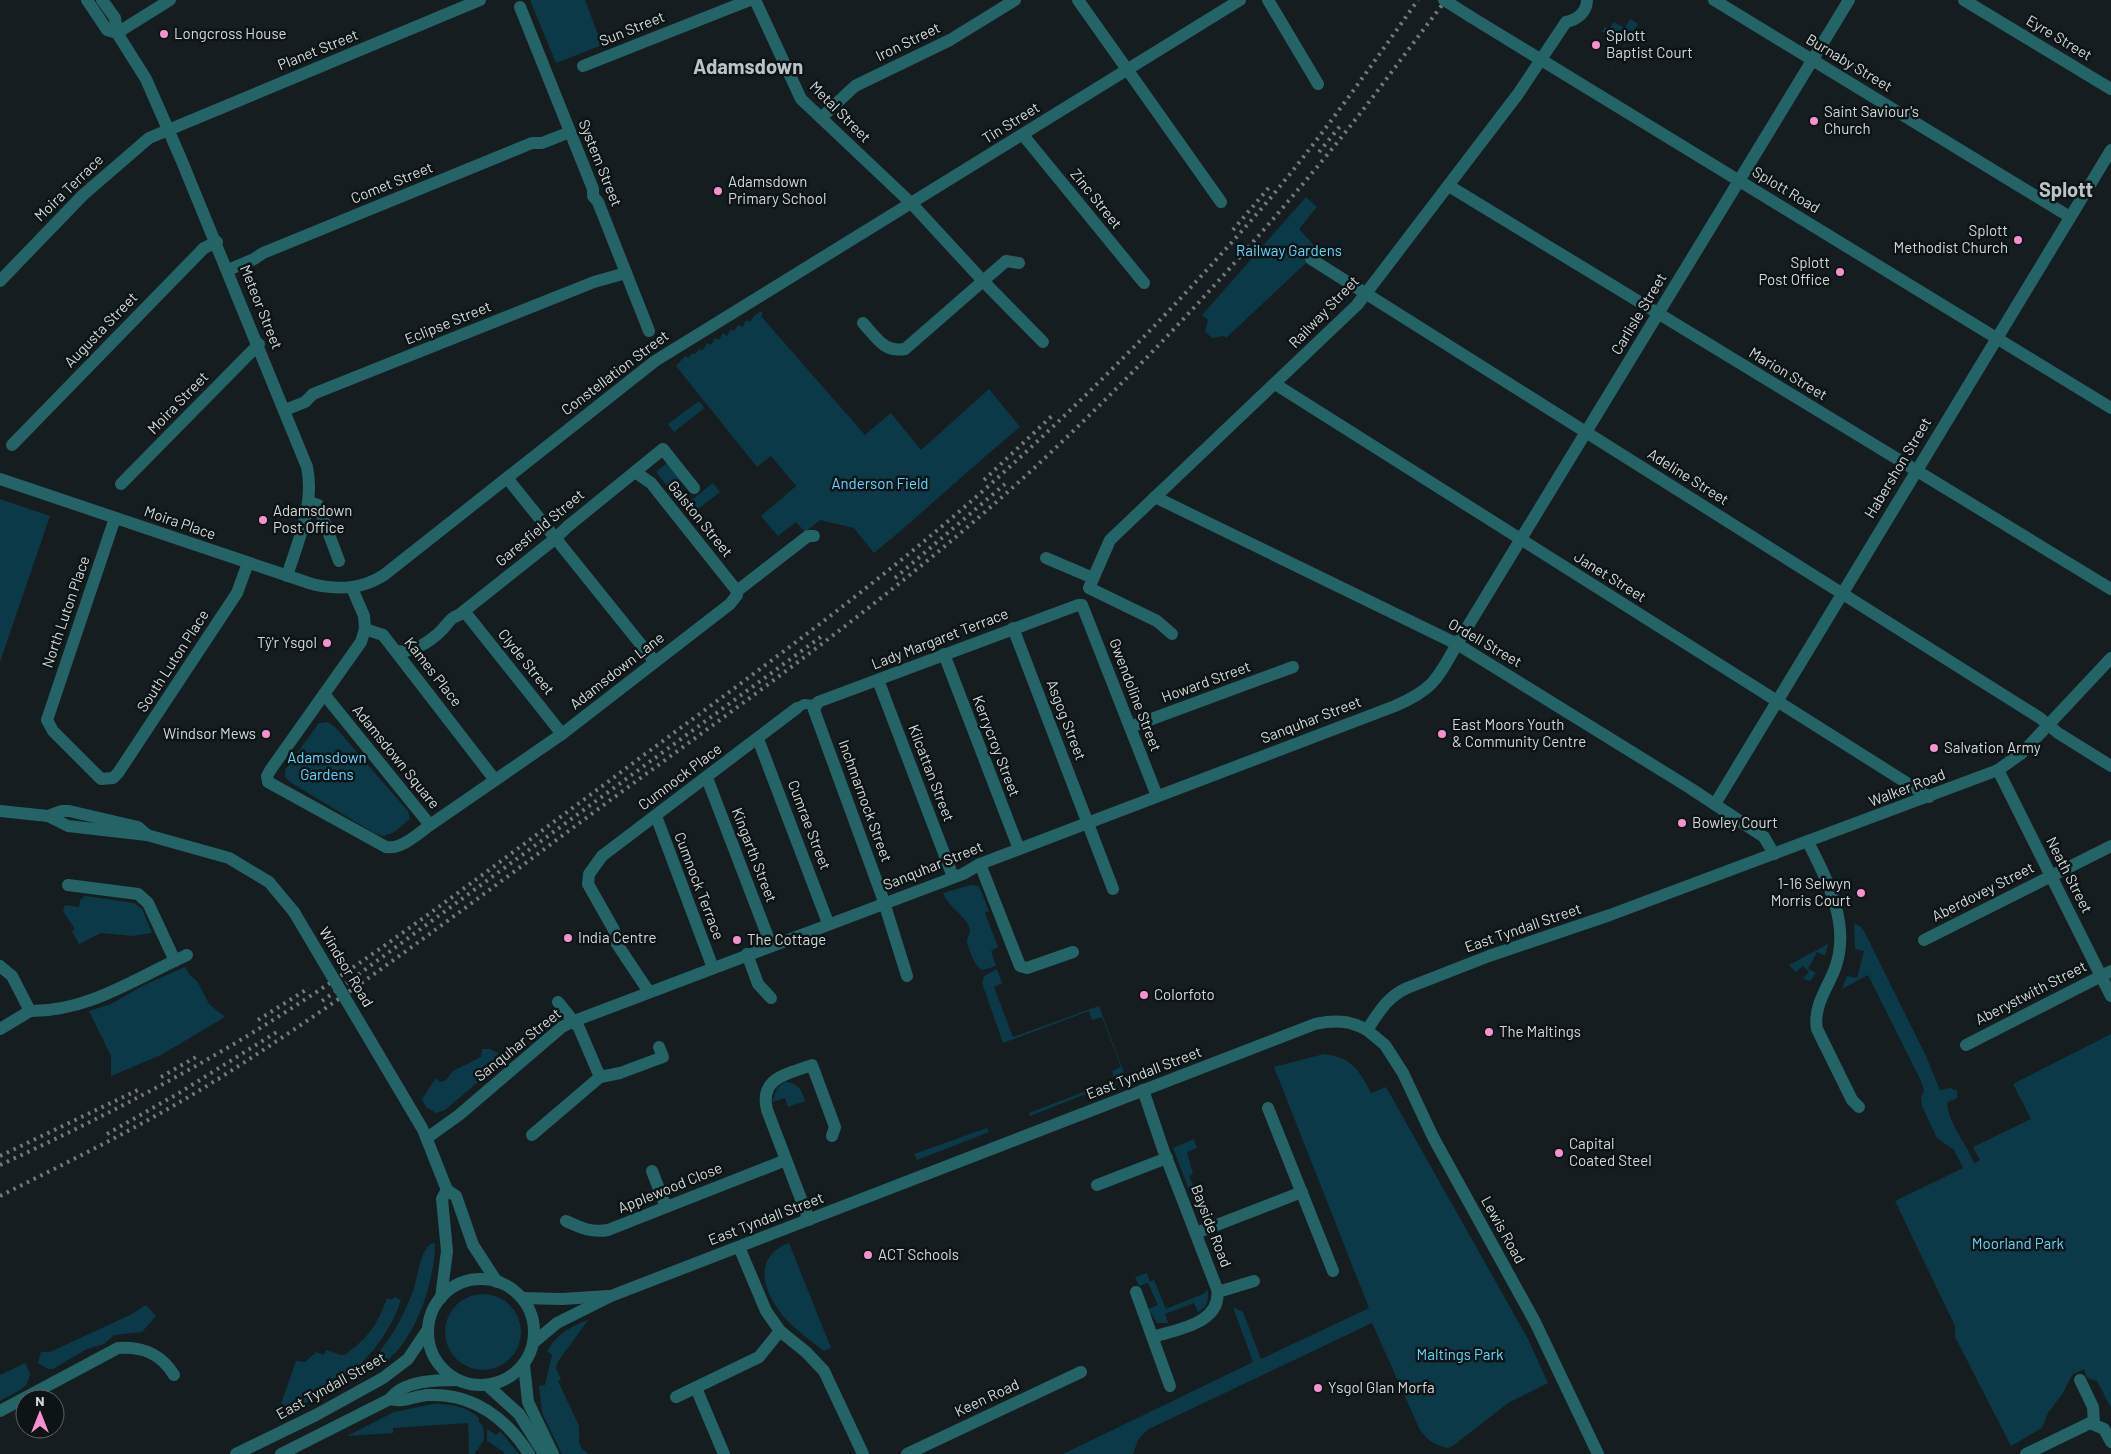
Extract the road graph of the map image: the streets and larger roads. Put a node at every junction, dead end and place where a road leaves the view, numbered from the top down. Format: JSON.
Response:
{"nodes":[{"id":1,"x":86,"y":0,"type":"edge"},
{"id":2,"x":102,"y":0,"type":"edge"},
{"id":3,"x":170,"y":0,"type":"edge"},
{"id":4,"x":480,"y":0,"type":"edge"},
{"id":5,"x":750,"y":0,"type":"edge"},
{"id":6,"x":755,"y":0,"type":"edge"},
{"id":7,"x":1015,"y":0,"type":"edge"},
{"id":8,"x":1078,"y":0,"type":"edge"},
{"id":9,"x":1240,"y":0,"type":"edge"},
{"id":10,"x":1268,"y":0,"type":"edge"},
{"id":11,"x":1444,"y":0,"type":"edge"},
{"id":12,"x":1587,"y":0,"type":"edge"},
{"id":13,"x":1714,"y":0,"type":"edge"},
{"id":14,"x":1849,"y":0,"type":"edge"},
{"id":15,"x":1964,"y":0,"type":"edge"},
{"id":16,"x":520,"y":7,"type":"dead end"},
{"id":17,"x":117,"y":32,"type":"junction"},
{"id":18,"x":1812,"y":60,"type":"junction"},
{"id":19,"x":1540,"y":61,"type":"junction"},
{"id":20,"x":583,"y":66,"type":"dead end"},
{"id":21,"x":1127,"y":71,"type":"junction"},
{"id":22,"x":1318,"y":84,"type":"dead end"},
{"id":23,"x":2111,"y":89,"type":"edge"},
{"id":24,"x":821,"y":118,"type":"junction"},
{"id":25,"x":168,"y":129,"type":"junction"},
{"id":26,"x":570,"y":132,"type":"junction"},
{"id":27,"x":1023,"y":135,"type":"junction"},
{"id":28,"x":2111,"y":150,"type":"edge"},
{"id":29,"x":1739,"y":181,"type":"junction"},
{"id":30,"x":1449,"y":186,"type":"junction"},
{"id":31,"x":1221,"y":202,"type":"dead end"},
{"id":32,"x":912,"y":204,"type":"junction"},
{"id":33,"x":2070,"y":217,"type":"junction"},
{"id":34,"x":217,"y":242,"type":"junction"},
{"id":35,"x":1310,"y":259,"type":"dead end"},
{"id":36,"x":1019,"y":263,"type":"dead end"},
{"id":37,"x":228,"y":270,"type":"junction"},
{"id":38,"x":626,"y":273,"type":"junction"},
{"id":39,"x":0,"y":281,"type":"edge"},
{"id":40,"x":983,"y":281,"type":"junction"},
{"id":41,"x":1144,"y":283,"type":"dead end"},
{"id":42,"x":1365,"y":294,"type":"junction"},
{"id":43,"x":1658,"y":313,"type":"junction"},
{"id":44,"x":863,"y":323,"type":"dead end"},
{"id":45,"x":649,"y":331,"type":"dead end"},
{"id":46,"x":1997,"y":338,"type":"junction"},
{"id":47,"x":1043,"y":342,"type":"dead end"},
{"id":48,"x":258,"y":344,"type":"junction"},
{"id":49,"x":1275,"y":384,"type":"junction"},
{"id":50,"x":2111,"y":408,"type":"edge"},
{"id":51,"x":286,"y":410,"type":"junction"},
{"id":52,"x":1586,"y":432,"type":"junction"},
{"id":53,"x":12,"y":446,"type":"dead end"},
{"id":54,"x":1916,"y":470,"type":"junction"},
{"id":55,"x":635,"y":472,"type":"junction"},
{"id":56,"x":507,"y":478,"type":"junction"},
{"id":57,"x":0,"y":479,"type":"edge"},
{"id":58,"x":121,"y":484,"type":"dead end"},
{"id":59,"x":694,"y":488,"type":"dead end"},
{"id":60,"x":1155,"y":496,"type":"junction"},
{"id":61,"x":309,"y":502,"type":"junction"},
{"id":62,"x":115,"y":518,"type":"junction"},
{"id":63,"x":814,"y":536,"type":"dead end"},
{"id":64,"x":556,"y":538,"type":"junction"},
{"id":65,"x":1521,"y":540,"type":"junction"},
{"id":66,"x":1046,"y":558,"type":"dead end"},
{"id":67,"x":339,"y":561,"type":"dead end"},
{"id":68,"x":248,"y":563,"type":"junction"},
{"id":69,"x":287,"y":576,"type":"junction"},
{"id":70,"x":1091,"y":583,"type":"junction"},
{"id":71,"x":352,"y":588,"type":"junction"},
{"id":72,"x":2111,"y":589,"type":"edge"},
{"id":73,"x":737,"y":590,"type":"junction"},
{"id":74,"x":1842,"y":593,"type":"junction"},
{"id":75,"x":1082,"y":605,"type":"junction"},
{"id":76,"x":464,"y":611,"type":"junction"},
{"id":77,"x":1014,"y":628,"type":"junction"},
{"id":78,"x":365,"y":629,"type":"junction"},
{"id":79,"x":1172,"y":634,"type":"dead end"},
{"id":80,"x":1457,"y":644,"type":"junction"},
{"id":81,"x":396,"y":651,"type":"junction"},
{"id":82,"x":944,"y":654,"type":"junction"},
{"id":83,"x":2111,"y":658,"type":"edge"},
{"id":84,"x":656,"y":662,"type":"junction"},
{"id":85,"x":1293,"y":667,"type":"dead end"},
{"id":86,"x":878,"y":680,"type":"junction"},
{"id":87,"x":324,"y":694,"type":"junction"},
{"id":88,"x":1777,"y":700,"type":"junction"},
{"id":89,"x":815,"y":707,"type":"junction"},
{"id":90,"x":797,"y":708,"type":"joint"},
{"id":91,"x":2048,"y":725,"type":"junction"},
{"id":92,"x":1130,"y":727,"type":"junction"},
{"id":93,"x":562,"y":734,"type":"junction"},
{"id":94,"x":758,"y":739,"type":"junction"},
{"id":95,"x":2111,"y":766,"type":"edge"},
{"id":96,"x":1998,"y":770,"type":"junction"},
{"id":97,"x":118,"y":773,"type":"joint"},
{"id":98,"x":707,"y":778,"type":"junction"},
{"id":99,"x":496,"y":780,"type":"junction"},
{"id":100,"x":1157,"y":796,"type":"junction"},
{"id":101,"x":1929,"y":797,"type":"junction"},
{"id":102,"x":1714,"y":804,"type":"junction"},
{"id":103,"x":0,"y":811,"type":"edge"},
{"id":104,"x":656,"y":816,"type":"junction"},
{"id":105,"x":1088,"y":823,"type":"junction"},
{"id":106,"x":430,"y":825,"type":"junction"},
{"id":107,"x":1808,"y":842,"type":"junction"},
{"id":108,"x":2111,"y":846,"type":"edge"},
{"id":109,"x":1019,"y":849,"type":"junction"},
{"id":110,"x":1774,"y":854,"type":"junction"},
{"id":111,"x":980,"y":864,"type":"junction"},
{"id":112,"x":2051,"y":876,"type":"junction"},
{"id":113,"x":953,"y":877,"type":"junction"},
{"id":114,"x":68,"y":885,"type":"dead end"},
{"id":115,"x":1113,"y":889,"type":"dead end"},
{"id":116,"x":1676,"y":890,"type":"joint"},
{"id":117,"x":884,"y":903,"type":"junction"},
{"id":118,"x":828,"y":923,"type":"junction"},
{"id":119,"x":1924,"y":940,"type":"dead end"},
{"id":120,"x":771,"y":945,"type":"junction"},
{"id":121,"x":1073,"y":952,"type":"dead end"},
{"id":122,"x":747,"y":954,"type":"junction"},
{"id":123,"x":187,"y":955,"type":"dead end"},
{"id":124,"x":175,"y":961,"type":"junction"},
{"id":125,"x":0,"y":966,"type":"edge"},
{"id":126,"x":713,"y":968,"type":"junction"},
{"id":127,"x":2106,"y":973,"type":"edge"},
{"id":128,"x":907,"y":976,"type":"dead end"},
{"id":129,"x":649,"y":992,"type":"junction"},
{"id":130,"x":2111,"y":996,"type":"edge"},
{"id":131,"x":771,"y":998,"type":"dead end"},
{"id":132,"x":558,"y":1002,"type":"dead end"},
{"id":133,"x":30,"y":1011,"type":"junction"},
{"id":134,"x":574,"y":1021,"type":"junction"},
{"id":135,"x":0,"y":1029,"type":"edge"},
{"id":136,"x":1367,"y":1030,"type":"junction"},
{"id":137,"x":1966,"y":1045,"type":"dead end"},
{"id":138,"x":659,"y":1047,"type":"dead end"},
{"id":139,"x":600,"y":1077,"type":"junction"},
{"id":140,"x":1143,"y":1090,"type":"junction"},
{"id":141,"x":1859,"y":1107,"type":"dead end"},
{"id":142,"x":1268,"y":1108,"type":"dead end"},
{"id":143,"x":425,"y":1133,"type":"junction"},
{"id":144,"x":532,"y":1135,"type":"dead end"},
{"id":145,"x":832,"y":1136,"type":"dead end"},
{"id":146,"x":1166,"y":1158,"type":"junction"},
{"id":147,"x":786,"y":1160,"type":"junction"},
{"id":148,"x":652,"y":1171,"type":"dead end"},
{"id":149,"x":1097,"y":1185,"type":"dead end"},
{"id":150,"x":447,"y":1190,"type":"junction"},
{"id":151,"x":1302,"y":1192,"type":"junction"},
{"id":152,"x":666,"y":1207,"type":"junction"},
{"id":153,"x":809,"y":1220,"type":"junction"},
{"id":154,"x":566,"y":1221,"type":"dead end"},
{"id":155,"x":1196,"y":1233,"type":"junction"},
{"id":156,"x":739,"y":1247,"type":"junction"},
{"id":157,"x":1333,"y":1271,"type":"dead end"},
{"id":158,"x":1254,"y":1281,"type":"dead end"},
{"id":159,"x":497,"y":1282,"type":"junction"},
{"id":160,"x":1136,"y":1292,"type":"dead end"},
{"id":161,"x":1218,"y":1292,"type":"junction"},
{"id":162,"x":611,"y":1296,"type":"junction"},
{"id":163,"x":441,"y":1298,"type":"junction"},
{"id":164,"x":522,"y":1298,"type":"junction"},
{"id":165,"x":428,"y":1330,"type":"junction"},
{"id":166,"x":780,"y":1331,"type":"junction"},
{"id":167,"x":1153,"y":1337,"type":"junction"},
{"id":168,"x":534,"y":1343,"type":"junction"},
{"id":169,"x":524,"y":1365,"type":"junction"},
{"id":170,"x":1081,"y":1372,"type":"dead end"},
{"id":171,"x":174,"y":1375,"type":"dead end"},
{"id":172,"x":458,"y":1380,"type":"junction"},
{"id":173,"x":2080,"y":1380,"type":"dead end"},
{"id":174,"x":488,"y":1385,"type":"junction"},
{"id":175,"x":1170,"y":1386,"type":"dead end"},
{"id":176,"x":696,"y":1388,"type":"junction"},
{"id":177,"x":676,"y":1398,"type":"dead end"},
{"id":178,"x":390,"y":1399,"type":"junction"},
{"id":179,"x":0,"y":1411,"type":"edge"},
{"id":180,"x":2094,"y":1424,"type":"junction"},
{"id":181,"x":2111,"y":1442,"type":"edge"},
{"id":182,"x":236,"y":1454,"type":"edge"},
{"id":183,"x":281,"y":1454,"type":"edge"},
{"id":184,"x":529,"y":1454,"type":"edge"},
{"id":185,"x":544,"y":1454,"type":"edge"},
{"id":186,"x":553,"y":1454,"type":"edge"},
{"id":187,"x":724,"y":1454,"type":"edge"},
{"id":188,"x":863,"y":1454,"type":"edge"},
{"id":189,"x":907,"y":1454,"type":"edge"},
{"id":190,"x":1598,"y":1454,"type":"edge"},
{"id":191,"x":2026,"y":1454,"type":"edge"}],
"edges":[{"from":1,"to":17,"type":"street"},
{"from":2,"to":17,"type":"street"},
{"from":3,"to":17,"type":"street"},
{"from":4,"to":25,"type":"street","name":"Planet Street"},
{"from":5,"to":20,"type":"street","name":"Sun Street"},
{"from":6,"to":24,"type":"street","name":"Metal Street"},
{"from":7,"to":24,"type":"street","name":"Iron Street"},
{"from":8,"to":21,"type":"street"},
{"from":9,"to":21,"type":"street","name":"Tin Street"},
{"from":10,"to":22,"type":"street"},
{"from":11,"to":19,"type":"street","name":"Splott Road","bridge":true},
{"from":12,"to":19,"type":"street","name":"Railway Street"},
{"from":13,"to":18,"type":"street","name":"Burnaby Street"},
{"from":14,"to":18,"type":"street","name":"Carlisle Street"},
{"from":15,"to":23,"type":"street","name":"Eyre Street"},
{"from":16,"to":26,"type":"street","name":"System Street"},
{"from":17,"to":25,"type":"street","name":"Meteor Street"},
{"from":18,"to":29,"type":"street","name":"Carlisle Street"},
{"from":18,"to":33,"type":"street","name":"Burnaby Street"},
{"from":19,"to":29,"type":"street","name":"Splott Road"},
{"from":19,"to":30,"type":"street","name":"Railway Street"},
{"from":21,"to":27,"type":"street","name":"Tin Street"},
{"from":21,"to":31,"type":"street"},
{"from":24,"to":32,"type":"street","name":"Metal Street"},
{"from":25,"to":34,"type":"street","name":"Meteor Street"},
{"from":25,"to":39,"type":"street","name":"Moira Terrace"},
{"from":26,"to":37,"type":"street","name":"Comet Street"},
{"from":26,"to":38,"type":"street","name":"System Street"},
{"from":27,"to":32,"type":"street","name":"Tin Street"},
{"from":27,"to":41,"type":"street","name":"Zinc Street"},
{"from":28,"to":33,"type":"street","name":"Habershon Street"},
{"from":29,"to":43,"type":"street","name":"Carlisle Street"},
{"from":29,"to":46,"type":"street","name":"Splott Road"},
{"from":30,"to":42,"type":"street","name":"Railway Street"},
{"from":30,"to":43,"type":"street","name":"Marion Street"},
{"from":32,"to":40,"type":"street","name":"Metal Street"},
{"from":32,"to":56,"type":"street","name":"Constellation Street"},
{"from":33,"to":46,"type":"street","name":"Habershon Street"},
{"from":34,"to":37,"type":"street","name":"Meteor Street"},
{"from":34,"to":53,"type":"street","name":"Augusta Street"},
{"from":35,"to":42,"type":"street","name":"Adeline Street"},
{"from":36,"to":40,"type":"street"},
{"from":37,"to":48,"type":"street","name":"Meteor Street"},
{"from":38,"to":45,"type":"street","name":"System Street"},
{"from":38,"to":51,"type":"street","name":"Eclipse Street"},
{"from":40,"to":44,"type":"street"},
{"from":40,"to":47,"type":"street","name":"Metal Street"},
{"from":42,"to":49,"type":"street","name":"Railway Street"},
{"from":42,"to":52,"type":"street","name":"Adeline Street"},
{"from":43,"to":52,"type":"street","name":"Carlisle Street"},
{"from":43,"to":54,"type":"street","name":"Marion Street"},
{"from":46,"to":50,"type":"street","name":"Splott Road"},
{"from":46,"to":54,"type":"street","name":"Habershon Street"},
{"from":48,"to":51,"type":"street","name":"Meteor Street"},
{"from":48,"to":58,"type":"street","name":"Moira Street"},
{"from":49,"to":60,"type":"street","name":"Railway Street"},
{"from":49,"to":65,"type":"street","name":"Janet Street"},
{"from":51,"to":61,"type":"street","name":"Meteor Street"},
{"from":52,"to":65,"type":"street","name":"Carlisle Street"},
{"from":52,"to":74,"type":"street","name":"Adeline Street"},
{"from":54,"to":72,"type":"street","name":"Marion Street"},
{"from":54,"to":74,"type":"street","name":"Habershon Street"},
{"from":55,"to":59,"type":"street","name":"Garesfield Street"},
{"from":55,"to":64,"type":"street","name":"Garesfield Street"},
{"from":55,"to":73,"type":"street","name":"Galston Street"},
{"from":56,"to":64,"type":"street"},
{"from":56,"to":71,"type":"street","name":"Constellation Street"},
{"from":57,"to":62,"type":"street","name":"Moira Place"},
{"from":60,"to":70,"type":"street","name":"Railway Street"},
{"from":60,"to":80,"type":"street","name":"Ordell Street"},
{"from":61,"to":67,"type":"street"},
{"from":61,"to":69,"type":"street","name":"Meteor Street"},
{"from":62,"to":68,"type":"street","name":"Moira Place"},
{"from":62,"to":97,"type":"street","name":"North Luton Place"},
{"from":63,"to":73,"type":"street","name":"Adamsdown Lane"},
{"from":64,"to":76,"type":"street","name":"Garesfield Street"},
{"from":64,"to":84,"type":"street"},
{"from":65,"to":80,"type":"street","name":"Carlisle Street"},
{"from":65,"to":88,"type":"street","name":"Janet Street"},
{"from":66,"to":70,"type":"street"},
{"from":68,"to":69,"type":"street","name":"Moira Place"},
{"from":68,"to":97,"type":"street","name":"South Luton Place"},
{"from":69,"to":71,"type":"street","name":"Moira Place"},
{"from":70,"to":75,"type":"street","name":"Railway Street"},
{"from":70,"to":79,"type":"street"},
{"from":71,"to":78,"type":"street"},
{"from":73,"to":84,"type":"street","name":"Adamsdown Lane"},
{"from":74,"to":88,"type":"street","name":"Habershon Street"},
{"from":74,"to":91,"type":"street","name":"Adeline Street"},
{"from":75,"to":77,"type":"street","name":"Lady Margaret Terrace"},
{"from":75,"to":92,"type":"street","name":"Gwendoline Street"},
{"from":76,"to":81,"type":"street","name":"Garesfield Street"},
{"from":76,"to":93,"type":"street","name":"Clyde Street"},
{"from":77,"to":82,"type":"street","name":"Lady Margaret Terrace"},
{"from":77,"to":105,"type":"street","name":"Asgog Street"},
{"from":78,"to":81,"type":"street","name":"Kames Place"},
{"from":78,"to":87,"type":"street","name":"Adamsdown Square"},
{"from":80,"to":100,"type":"street","name":"Sanquhar Street"},
{"from":80,"to":102,"type":"street","name":"Ordell Street"},
{"from":81,"to":99,"type":"street","name":"Kames Place"},
{"from":82,"to":86,"type":"street","name":"Lady Margaret Terrace"},
{"from":82,"to":109,"type":"street","name":"Kerrycroy Street"},
{"from":83,"to":91,"type":"street","name":"Walker Road"},
{"from":84,"to":93,"type":"street","name":"Adamsdown Lane"},
{"from":85,"to":92,"type":"street","name":"Howard Street"},
{"from":86,"to":89,"type":"street","name":"Lady Margaret Terrace"},
{"from":86,"to":113,"type":"street","name":"Kilcattan Street"},
{"from":87,"to":106,"type":"street","name":"Adamsdown Square"},
{"from":87,"to":106,"type":"street","name":"Adamsdown Square"},
{"from":88,"to":101,"type":"street","name":"Janet Street"},
{"from":88,"to":102,"type":"street","name":"Habershon Street"},
{"from":89,"to":90,"type":"street"},
{"from":89,"to":117,"type":"street","name":"Inchmarnock Street"},
{"from":90,"to":94,"type":"street","name":"Cumnock Place"},
{"from":91,"to":95,"type":"street","name":"Adeline Street"},
{"from":91,"to":96,"type":"street","name":"Walker Road"},
{"from":92,"to":100,"type":"street","name":"Gwendoline Street"},
{"from":93,"to":99,"type":"street","name":"Adamsdown Lane"},
{"from":94,"to":98,"type":"street","name":"Cumnock Place"},
{"from":94,"to":118,"type":"street","name":"Cumrae Street"},
{"from":96,"to":101,"type":"street","name":"Walker Road"},
{"from":96,"to":112,"type":"street","name":"Neath Street"},
{"from":98,"to":104,"type":"street","name":"Cumnock Place"},
{"from":98,"to":120,"type":"street","name":"Kingarth Street"},
{"from":99,"to":106,"type":"street","name":"Adamsdown Lane"},
{"from":100,"to":105,"type":"street","name":"Sanquhar Street"},
{"from":101,"to":107,"type":"street","name":"Walker Road"},
{"from":102,"to":110,"type":"street","name":"Ordell Street"},
{"from":103,"to":143,"type":"street","name":"Windsor Road","bridge":true},
{"from":104,"to":126,"type":"street","name":"Cumnock Terrace"},
{"from":104,"to":129,"type":"street","name":"Cumnock Place"},
{"from":105,"to":109,"type":"street","name":"Sanquhar Street"},
{"from":105,"to":115,"type":"street","name":"Asgog Street"},
{"from":107,"to":110,"type":"street","name":"Walker Road"},
{"from":107,"to":141,"type":"street"},
{"from":108,"to":112,"type":"street","name":"Aberdovey Street"},
{"from":109,"to":111,"type":"street","name":"Sanquhar Street"},
{"from":110,"to":116,"type":"street","name":"Walker Road"},
{"from":111,"to":113,"type":"street","name":"Sanquhar Street"},
{"from":111,"to":121,"type":"street"},
{"from":112,"to":119,"type":"street","name":"Aberdovey Street"},
{"from":112,"to":127,"type":"street","name":"Neath Street"},
{"from":113,"to":117,"type":"street","name":"Sanquhar Street"},
{"from":114,"to":124,"type":"street"},
{"from":116,"to":136,"type":"street","name":"East Tyndall Street"},
{"from":117,"to":118,"type":"street","name":"Sanquhar Street"},
{"from":117,"to":128,"type":"street","name":"Inchmarnock Street"},
{"from":118,"to":120,"type":"street","name":"Sanquhar Street"},
{"from":120,"to":122,"type":"street","name":"Sanquhar Street"},
{"from":122,"to":126,"type":"street","name":"Sanquhar Street"},
{"from":122,"to":131,"type":"street"},
{"from":123,"to":124,"type":"street"},
{"from":124,"to":133,"type":"street"},
{"from":125,"to":133,"type":"street"},
{"from":126,"to":129,"type":"street","name":"Sanquhar Street"},
{"from":127,"to":130,"type":"street","name":"Neath Street"},
{"from":127,"to":137,"type":"street","name":"Aberystwith Street"},
{"from":129,"to":134,"type":"street","name":"Sanquhar Street"},
{"from":132,"to":134,"type":"street"},
{"from":133,"to":135,"type":"street"},
{"from":134,"to":139,"type":"street"},
{"from":134,"to":143,"type":"street","name":"Sanquhar Street"},
{"from":136,"to":140,"type":"street","name":"East Tyndall Street"},
{"from":136,"to":190,"type":"street","name":"Lewis Road"},
{"from":138,"to":139,"type":"street"},
{"from":139,"to":144,"type":"street"},
{"from":140,"to":146,"type":"street","name":"Bayside Road"},
{"from":140,"to":153,"type":"street","name":"East Tyndall Street"},
{"from":142,"to":151,"type":"street"},
{"from":143,"to":150,"type":"street","name":"Windsor Road"},
{"from":145,"to":147,"type":"street"},
{"from":146,"to":149,"type":"street"},
{"from":146,"to":155,"type":"street","name":"Bayside Road"},
{"from":147,"to":152,"type":"street","name":"Applewood Close"},
{"from":147,"to":153,"type":"street"},
{"from":148,"to":152,"type":"street"},
{"from":150,"to":159,"type":"street","name":"Windsor Road"},
{"from":150,"to":163,"type":"street","name":"Windsor Road"},
{"from":151,"to":155,"type":"street"},
{"from":151,"to":157,"type":"street"},
{"from":152,"to":154,"type":"street","name":"Applewood Close"},
{"from":153,"to":156,"type":"street","name":"East Tyndall Street"},
{"from":155,"to":161,"type":"street","name":"Bayside Road"},
{"from":156,"to":162,"type":"street","name":"East Tyndall Street"},
{"from":156,"to":166,"type":"street"},
{"from":158,"to":161,"type":"street"},
{"from":159,"to":163,"type":"street"},
{"from":159,"to":164,"type":"street"},
{"from":160,"to":167,"type":"street"},
{"from":161,"to":167,"type":"street"},
{"from":162,"to":164,"type":"street","name":"East Tyndall Street"},
{"from":162,"to":168,"type":"street","name":"East Tyndall Street"},
{"from":163,"to":165,"type":"street"},
{"from":164,"to":168,"type":"street"},
{"from":165,"to":172,"type":"street"},
{"from":165,"to":182,"type":"street","name":"East Tyndall Street"},
{"from":166,"to":176,"type":"street"},
{"from":166,"to":188,"type":"street"},
{"from":167,"to":175,"type":"street"},
{"from":168,"to":169,"type":"street"},
{"from":169,"to":174,"type":"street"},
{"from":169,"to":186,"type":"street"},
{"from":170,"to":189,"type":"street","name":"Keen Road"},
{"from":171,"to":179,"type":"street"},
{"from":172,"to":174,"type":"street"},
{"from":172,"to":178,"type":"street"},
{"from":173,"to":180,"type":"street"},
{"from":174,"to":185,"type":"street"},
{"from":176,"to":177,"type":"street"},
{"from":176,"to":187,"type":"street"},
{"from":178,"to":183,"type":"street"},
{"from":178,"to":184,"type":"street"},
{"from":180,"to":181,"type":"street"},
{"from":180,"to":191,"type":"street"}]}
